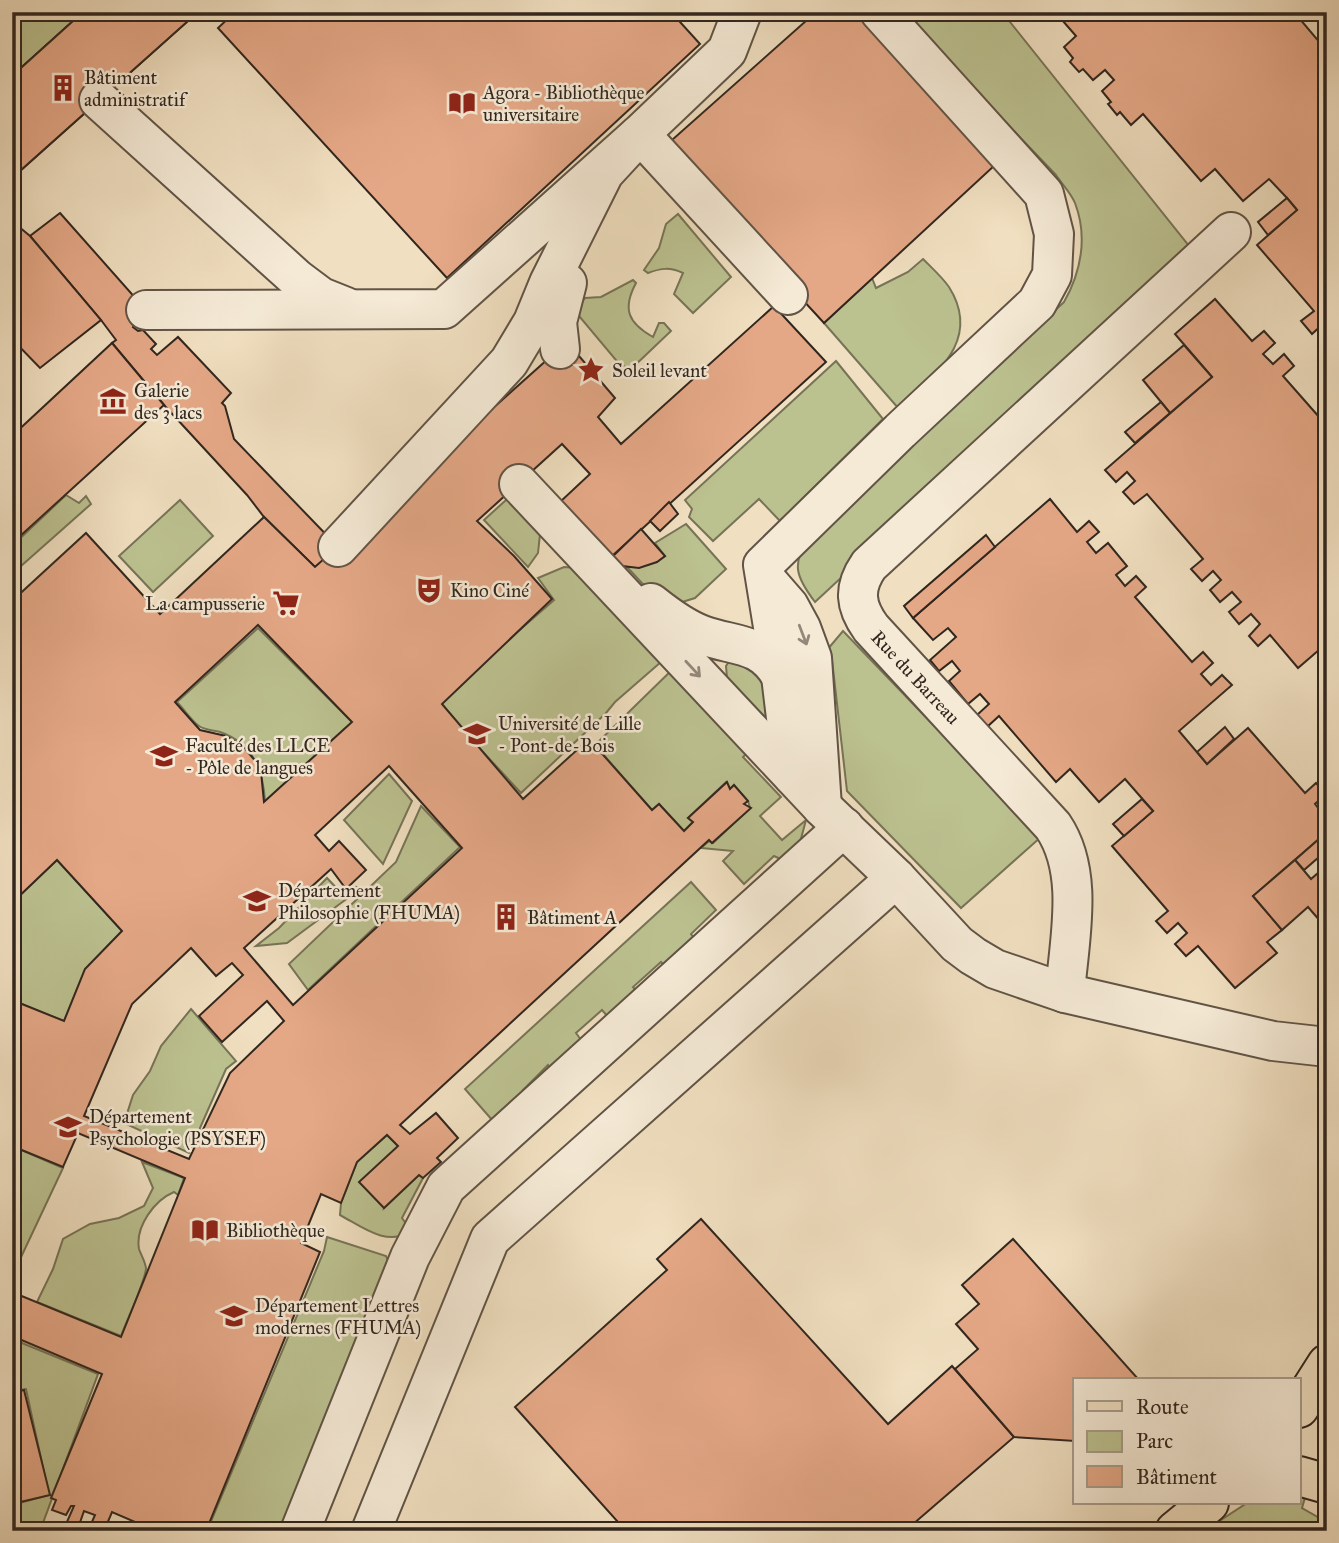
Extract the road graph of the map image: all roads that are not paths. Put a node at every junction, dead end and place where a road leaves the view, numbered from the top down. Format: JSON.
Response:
{"nodes":[{"id":1,"x":742,"y":12,"type":"edge"},
{"id":2,"x":880,"y":12,"type":"edge"},
{"id":3,"x":99,"y":100,"type":"dead end"},
{"id":4,"x":652,"y":123,"type":"junction"},
{"id":5,"x":573,"y":161,"type":"dead end"},
{"id":6,"x":580,"y":223,"type":"junction"},
{"id":7,"x":1231,"y":232,"type":"dead end"},
{"id":8,"x":789,"y":295,"type":"dead end"},
{"id":9,"x":351,"y":309,"type":"junction"},
{"id":10,"x":146,"y":310,"type":"dead end"},
{"id":11,"x":560,"y":349,"type":"dead end"},
{"id":12,"x":338,"y":547,"type":"dead end"},
{"id":13,"x":765,"y":579,"type":"junction"},
{"id":14,"x":781,"y":676,"type":"junction"},
{"id":15,"x":793,"y":776,"type":"junction"},
{"id":16,"x":833,"y":817,"type":"junction"},
{"id":17,"x":896,"y":878,"type":"junction"},
{"id":18,"x":1065,"y":993,"type":"junction"},
{"id":19,"x":1324,"y":1053,"type":"edge"},
{"id":20,"x":1327,"y":1364,"type":"edge"},
{"id":21,"x":1300,"y":1406,"type":"edge"},
{"id":22,"x":1300,"y":1464,"type":"edge"},
{"id":23,"x":1327,"y":1468,"type":"edge"},
{"id":24,"x":1300,"y":1476,"type":"edge"},
{"id":25,"x":1327,"y":1484,"type":"edge"},
{"id":26,"x":1208,"y":1504,"type":"edge"},
{"id":27,"x":300,"y":1531,"type":"edge"},
{"id":28,"x":371,"y":1531,"type":"edge"},
{"id":29,"x":1175,"y":1531,"type":"edge"}],
"edges":[{"from":1,"to":4,"type":"street"},
{"from":2,"to":13,"type":"street"},
{"from":3,"to":9,"type":"street"},
{"from":4,"to":5,"type":"street"},
{"from":4,"to":6,"type":"street"},
{"from":4,"to":8,"type":"street"},
{"from":4,"to":9,"type":"street"},
{"from":6,"to":11,"type":"street"},
{"from":6,"to":12,"type":"street"},
{"from":7,"to":18,"type":"street","name":"Rue du Barreau"},
{"from":9,"to":10,"type":"street"},
{"from":13,"to":14,"type":"street"},
{"from":13,"to":16,"type":"street","one_way":true},
{"from":14,"to":15,"type":"street"},
{"from":14,"to":15,"type":"street","one_way":true},
{"from":15,"to":16,"type":"street"},
{"from":16,"to":17,"type":"street"},
{"from":16,"to":27,"type":"street"},
{"from":17,"to":18,"type":"street"},
{"from":17,"to":28,"type":"street"},
{"from":18,"to":19,"type":"street"},
{"from":20,"to":21,"type":"main road"},
{"from":22,"to":23,"type":"main road"},
{"from":24,"to":25,"type":"main road"},
{"from":26,"to":29,"type":"main road"}]}
